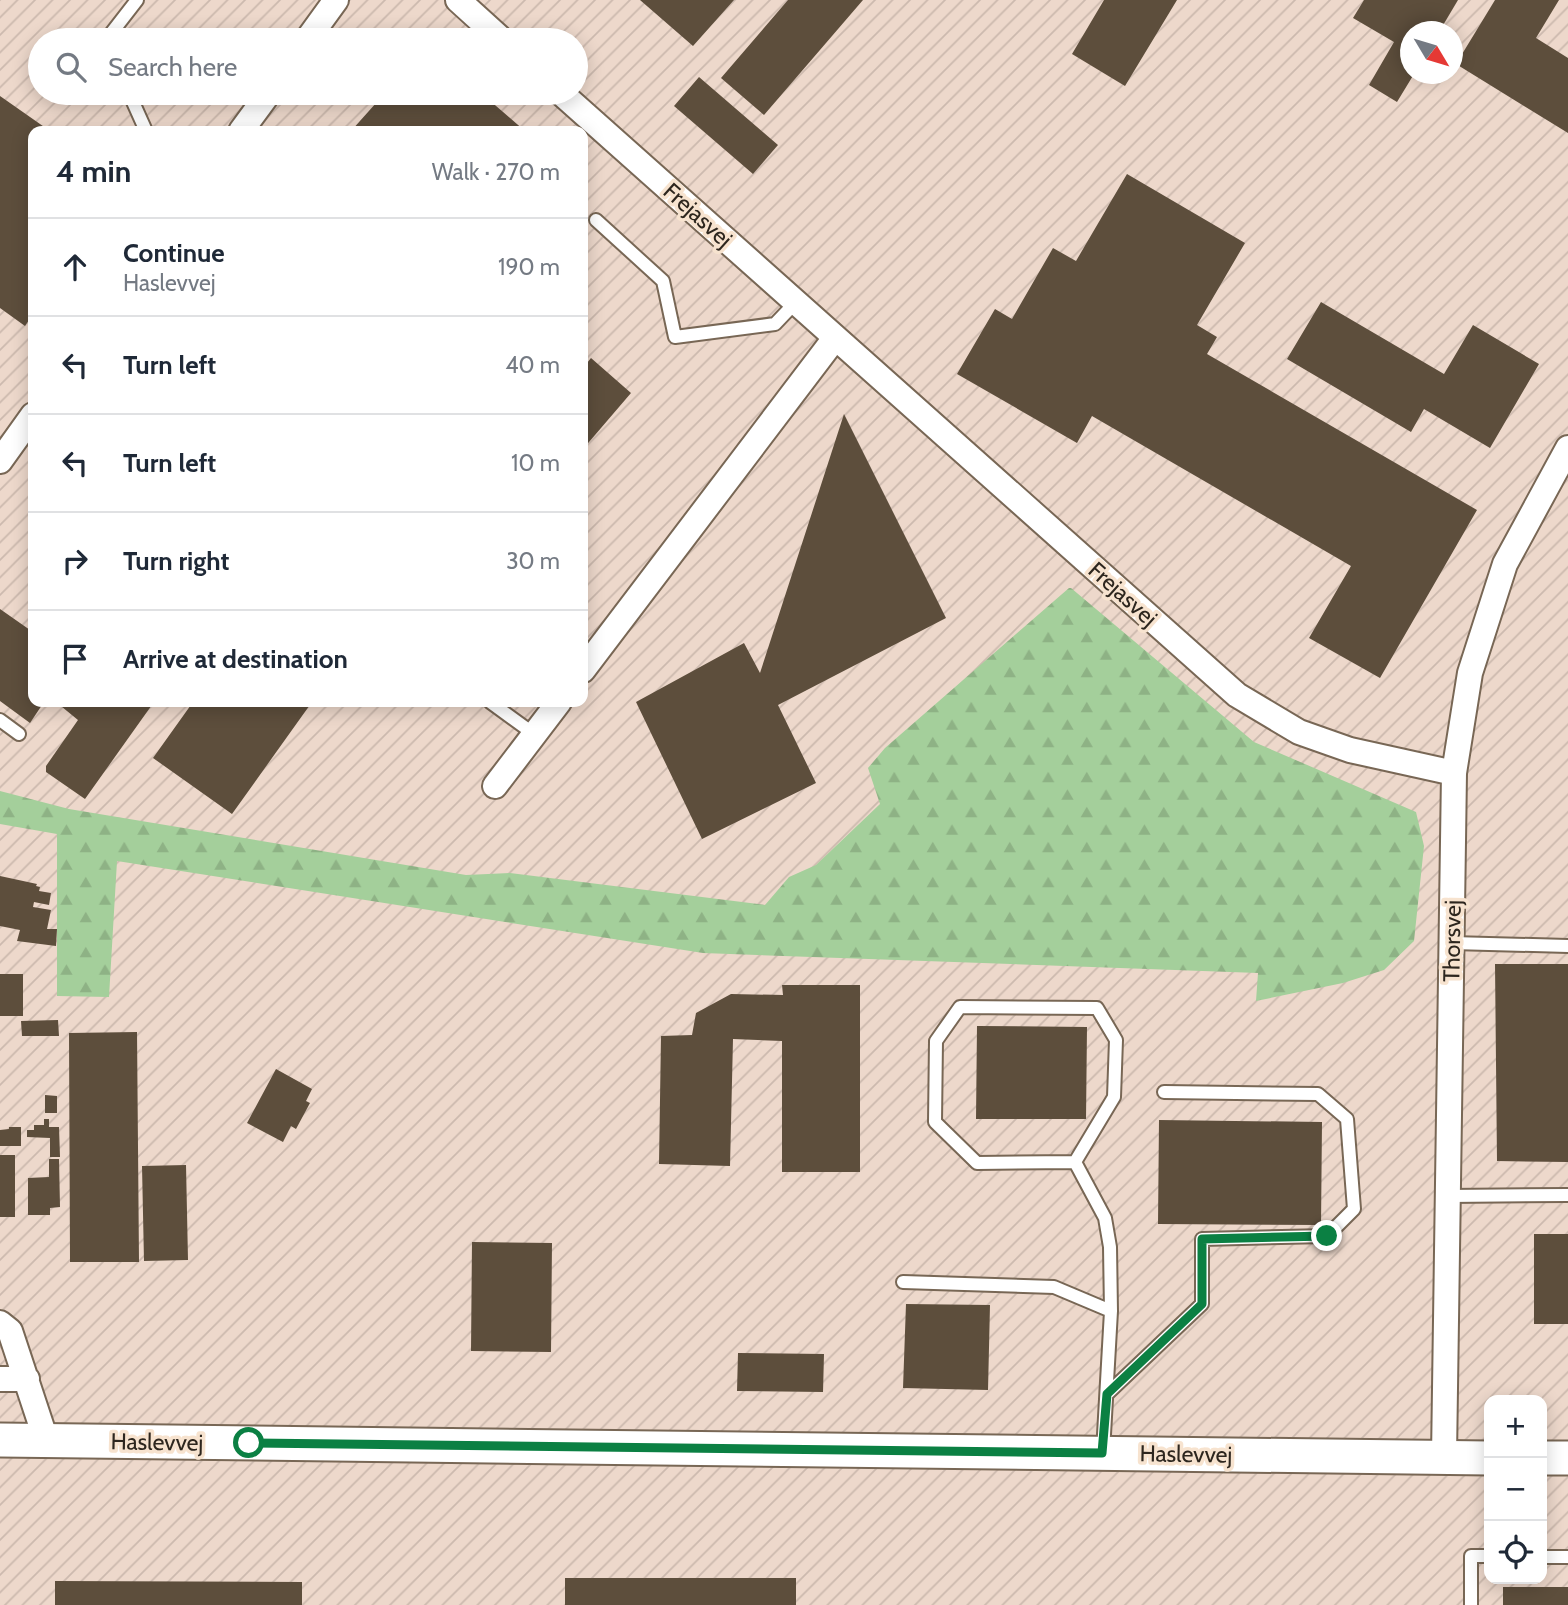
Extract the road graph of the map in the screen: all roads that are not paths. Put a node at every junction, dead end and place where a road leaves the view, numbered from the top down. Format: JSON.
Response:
{"nodes":[{"id":1,"x":137,"y":0,"type":"edge"},
{"id":2,"x":336,"y":0,"type":"edge"},
{"id":3,"x":465,"y":2,"type":"edge"},
{"id":4,"x":115,"y":28,"type":"edge"},
{"id":5,"x":316,"y":28,"type":"edge"},
{"id":6,"x":490,"y":28,"type":"edge"},
{"id":7,"x":134,"y":105,"type":"edge"},
{"id":8,"x":260,"y":105,"type":"edge"},
{"id":9,"x":574,"y":105,"type":"edge"},
{"id":10,"x":144,"y":126,"type":"edge"},
{"id":11,"x":244,"y":126,"type":"edge"},
{"id":12,"x":596,"y":220,"type":"dead end"},
{"id":13,"x":796,"y":302,"type":"junction"},
{"id":14,"x":835,"y":338,"type":"junction"},
{"id":15,"x":28,"y":422,"type":"edge"},
{"id":16,"x":1568,"y":448,"type":"edge"},
{"id":17,"x":0,"y":461,"type":"edge"},
{"id":18,"x":588,"y":663,"type":"edge"},
{"id":19,"x":498,"y":707,"type":"edge"},
{"id":20,"x":555,"y":707,"type":"edge"},
{"id":21,"x":0,"y":720,"type":"edge"},
{"id":22,"x":19,"y":734,"type":"dead end"},
{"id":23,"x":534,"y":734,"type":"junction"},
{"id":24,"x":1454,"y":773,"type":"junction"},
{"id":25,"x":495,"y":786,"type":"dead end"},
{"id":26,"x":1452,"y":943,"type":"junction"},
{"id":27,"x":1568,"y":946,"type":"edge"},
{"id":28,"x":1164,"y":1092,"type":"dead end"},
{"id":29,"x":1075,"y":1162,"type":"junction"},
{"id":30,"x":1568,"y":1195,"type":"edge"},
{"id":31,"x":1448,"y":1196,"type":"junction"},
{"id":32,"x":903,"y":1282,"type":"dead end"},
{"id":33,"x":1111,"y":1311,"type":"junction"},
{"id":34,"x":0,"y":1323,"type":"edge"},
{"id":35,"x":0,"y":1379,"type":"edge"},
{"id":36,"x":27,"y":1379,"type":"junction"},
{"id":37,"x":1107,"y":1394,"type":"junction"},
{"id":38,"x":0,"y":1440,"type":"edge"},
{"id":39,"x":46,"y":1440,"type":"junction"},
{"id":40,"x":1102,"y":1453,"type":"junction"},
{"id":41,"x":1444,"y":1457,"type":"junction"},
{"id":42,"x":1484,"y":1458,"type":"edge"},
{"id":43,"x":1547,"y":1458,"type":"edge"},
{"id":44,"x":1568,"y":1458,"type":"edge"},
{"id":45,"x":1484,"y":1556,"type":"edge"},
{"id":46,"x":1547,"y":1557,"type":"edge"},
{"id":47,"x":1568,"y":1557,"type":"edge"},
{"id":48,"x":1471,"y":1605,"type":"edge"}],
"edges":[{"from":1,"to":4,"type":"lane"},
{"from":2,"to":5,"type":"street"},
{"from":3,"to":6,"type":"street"},
{"from":7,"to":10,"type":"lane"},
{"from":8,"to":11,"type":"street"},
{"from":9,"to":13,"type":"street","name":"Frejasvej"},
{"from":12,"to":13,"type":"lane"},
{"from":13,"to":14,"type":"street","name":"Frejasvej"},
{"from":14,"to":18,"type":"street"},
{"from":14,"to":24,"type":"street","name":"Frejasvej"},
{"from":15,"to":17,"type":"street"},
{"from":16,"to":24,"type":"street","name":"Thorsvej"},
{"from":19,"to":23,"type":"lane"},
{"from":20,"to":23,"type":"street"},
{"from":21,"to":22,"type":"lane"},
{"from":23,"to":25,"type":"street"},
{"from":24,"to":26,"type":"street","name":"Thorsvej"},
{"from":26,"to":27,"type":"lane"},
{"from":26,"to":31,"type":"street","name":"Thorsvej"},
{"from":28,"to":37,"type":"lane"},
{"from":29,"to":29,"type":"lane"},
{"from":29,"to":33,"type":"lane"},
{"from":30,"to":31,"type":"lane"},
{"from":31,"to":41,"type":"street","name":"Thorsvej"},
{"from":32,"to":33,"type":"lane"},
{"from":33,"to":37,"type":"lane"},
{"from":34,"to":36,"type":"street"},
{"from":35,"to":36,"type":"street"},
{"from":36,"to":39,"type":"street"},
{"from":37,"to":40,"type":"lane"},
{"from":38,"to":39,"type":"street","name":"Haslevvej"},
{"from":39,"to":40,"type":"street","name":"Haslevvej"},
{"from":40,"to":41,"type":"street","name":"Haslevvej"},
{"from":41,"to":42,"type":"street","name":"Haslevvej"},
{"from":43,"to":44,"type":"street"},
{"from":45,"to":48,"type":"lane"},
{"from":46,"to":47,"type":"lane"}]}
